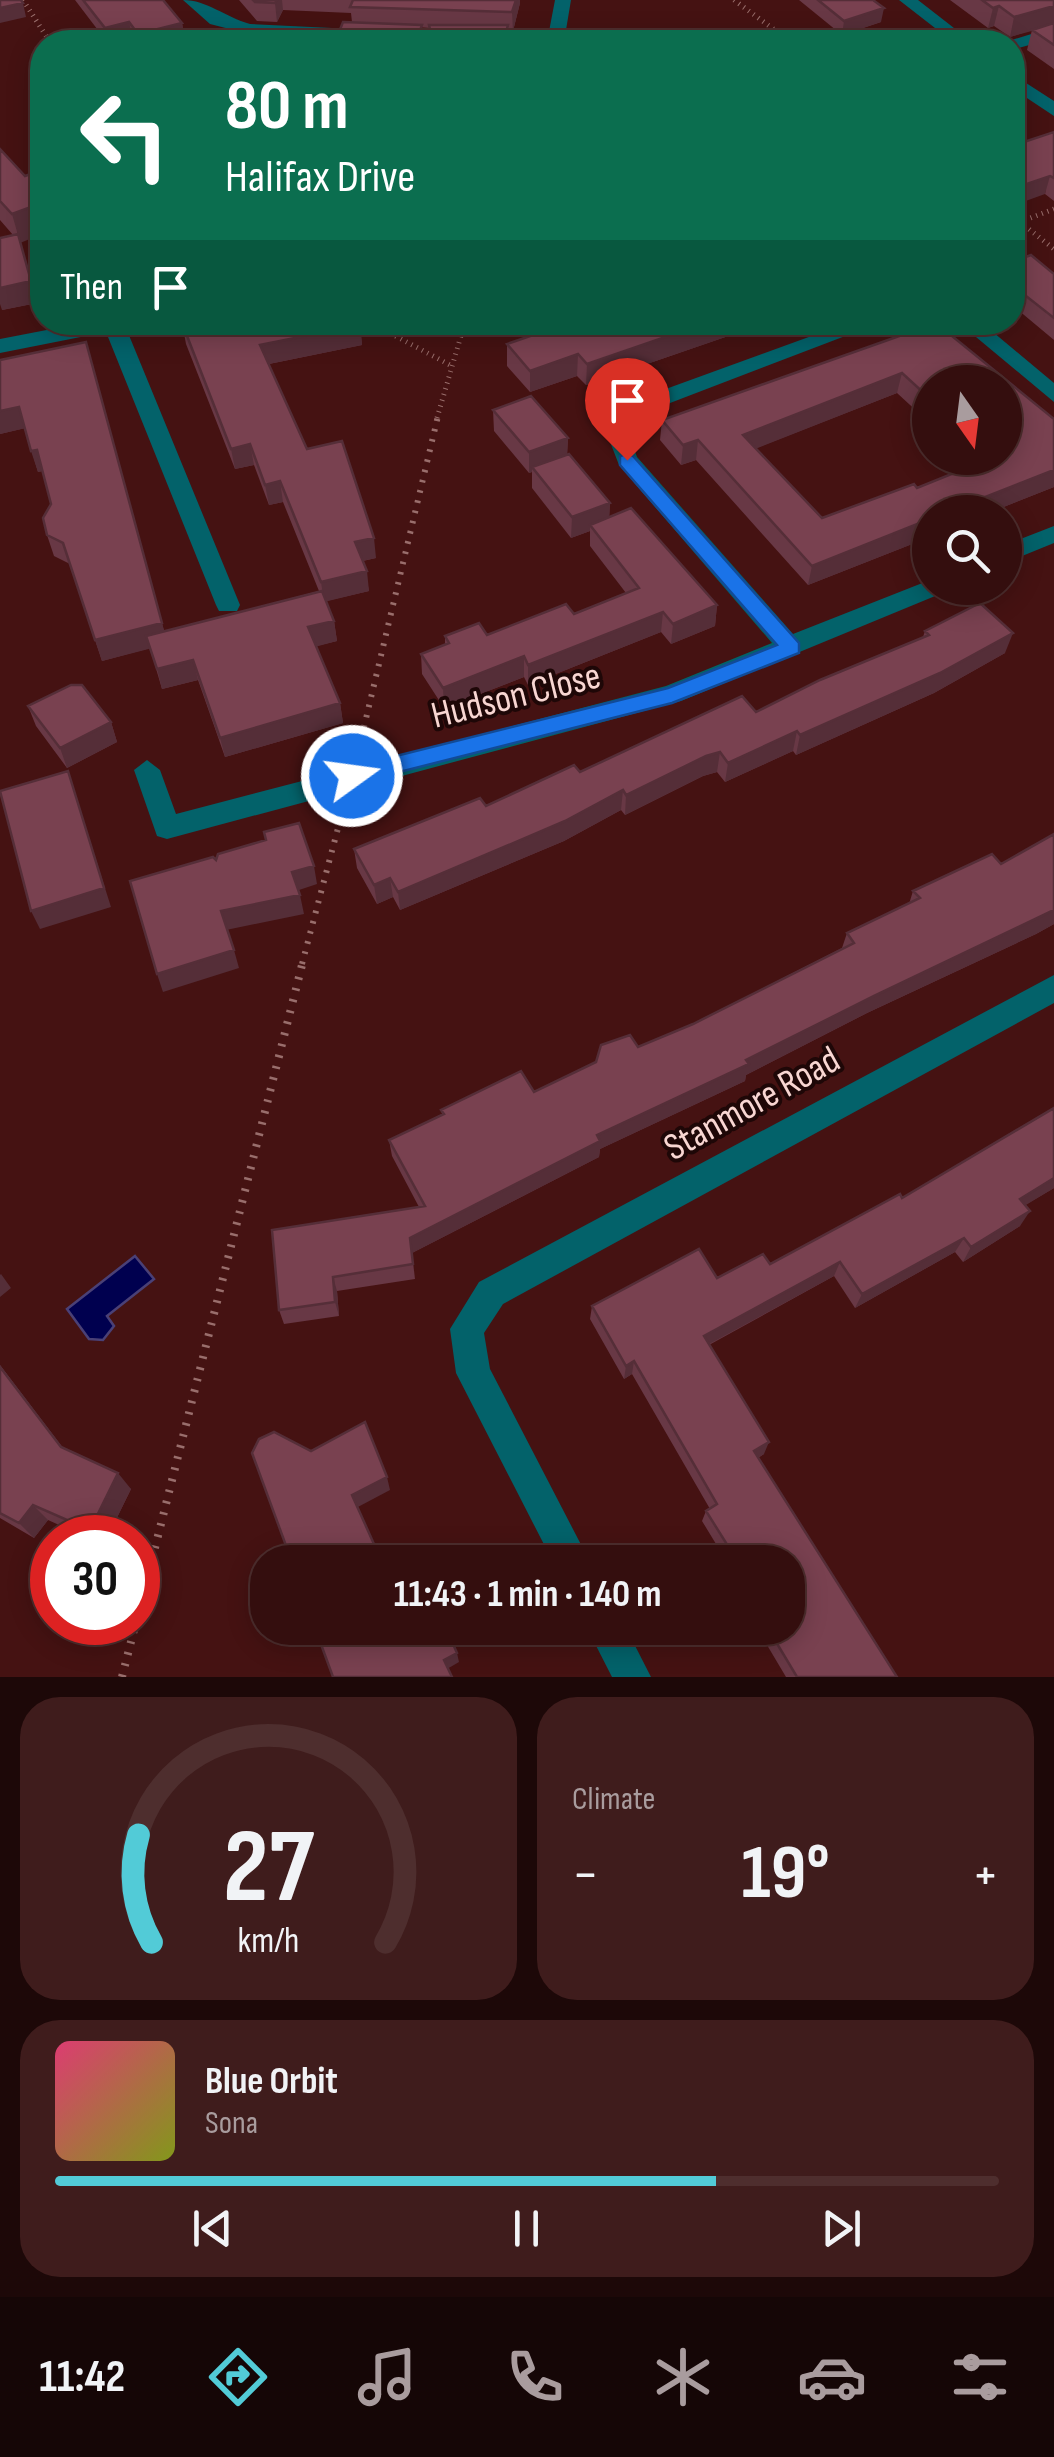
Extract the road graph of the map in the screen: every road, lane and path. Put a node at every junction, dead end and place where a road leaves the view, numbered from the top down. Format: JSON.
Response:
{"nodes":[{"id":1,"x":23,"y":0,"type":"edge"},
{"id":2,"x":192,"y":0,"type":"edge"},
{"id":3,"x":563,"y":0,"type":"edge"},
{"id":4,"x":734,"y":0,"type":"edge"},
{"id":5,"x":907,"y":0,"type":"edge"},
{"id":6,"x":42,"y":30,"type":"edge"},
{"id":7,"x":257,"y":30,"type":"edge"},
{"id":8,"x":558,"y":30,"type":"edge"},
{"id":9,"x":775,"y":30,"type":"edge"},
{"id":10,"x":947,"y":30,"type":"edge"},
{"id":11,"x":1054,"y":32,"type":"edge"},
{"id":12,"x":1025,"y":41,"type":"edge"},
{"id":13,"x":1025,"y":88,"type":"edge"},
{"id":14,"x":1054,"y":110,"type":"edge"},
{"id":15,"x":1054,"y":209,"type":"edge"},
{"id":16,"x":1025,"y":220,"type":"edge"},
{"id":17,"x":1025,"y":226,"type":"edge"},
{"id":18,"x":1054,"y":249,"type":"edge"},
{"id":19,"x":60,"y":335,"type":"edge"},
{"id":20,"x":123,"y":335,"type":"edge"},
{"id":21,"x":394,"y":335,"type":"edge"},
{"id":22,"x":461,"y":335,"type":"edge"},
{"id":23,"x":836,"y":335,"type":"edge"},
{"id":24,"x":983,"y":335,"type":"edge"},
{"id":25,"x":0,"y":346,"type":"edge"},
{"id":26,"x":450,"y":364,"type":"junction"},
{"id":27,"x":1054,"y":395,"type":"edge"},
{"id":28,"x":1054,"y":534,"type":"edge"},
{"id":29,"x":1022,"y":548,"type":"edge"},
{"id":30,"x":912,"y":596,"type":"edge"},
{"id":31,"x":228,"y":606,"type":"dead end"},
{"id":32,"x":792,"y":648,"type":"junction"},
{"id":33,"x":147,"y":770,"type":"dead end"},
{"id":34,"x":352,"y":776,"type":"junction"},
{"id":35,"x":1054,"y":988,"type":"edge"},
{"id":36,"x":160,"y":1526,"type":"edge"},
{"id":37,"x":563,"y":1545,"type":"edge"},
{"id":38,"x":130,"y":1645,"type":"edge"},
{"id":39,"x":615,"y":1645,"type":"edge"},
{"id":40,"x":122,"y":1677,"type":"edge"},
{"id":41,"x":632,"y":1677,"type":"edge"}],
"edges":[{"from":1,"to":6,"type":"path"},
{"from":2,"to":7,"type":"street"},
{"from":3,"to":8,"type":"street"},
{"from":4,"to":9,"type":"path"},
{"from":5,"to":10,"type":"street"},
{"from":11,"to":12,"type":"street"},
{"from":13,"to":14,"type":"street"},
{"from":15,"to":16,"type":"path"},
{"from":17,"to":18,"type":"path"},
{"from":19,"to":25,"type":"street"},
{"from":20,"to":31,"type":"street"},
{"from":21,"to":26,"type":"path"},
{"from":22,"to":26,"type":"path"},
{"from":23,"to":32,"type":"street"},
{"from":24,"to":27,"type":"street"},
{"from":26,"to":34,"type":"path"},
{"from":28,"to":29,"type":"street"},
{"from":30,"to":32,"type":"street","name":"Hudson Close"},
{"from":32,"to":34,"type":"street","name":"Hudson Close"},
{"from":33,"to":34,"type":"street","name":"Hudson Close"},
{"from":34,"to":36,"type":"path"},
{"from":35,"to":37,"type":"street","name":"Stanmore Road"},
{"from":38,"to":40,"type":"path"},
{"from":39,"to":41,"type":"street"}]}
